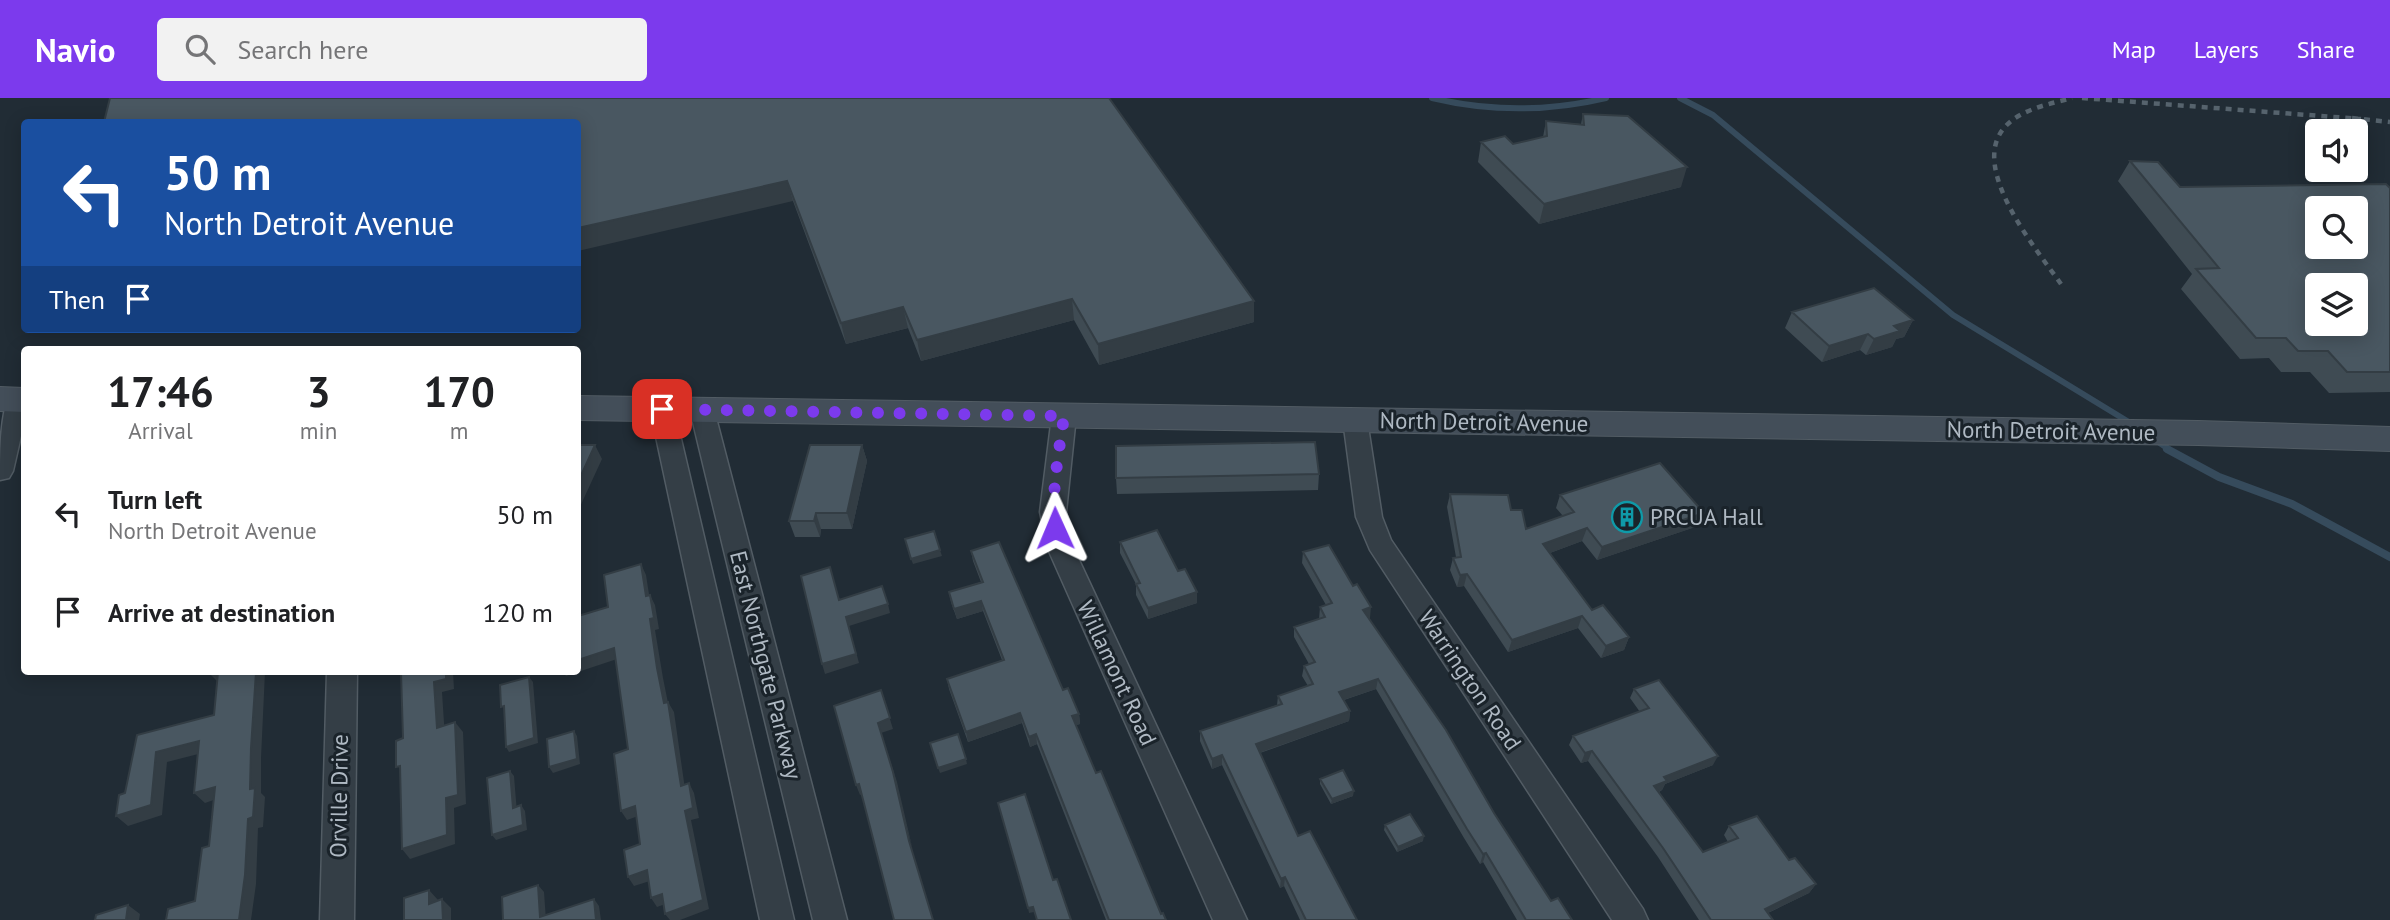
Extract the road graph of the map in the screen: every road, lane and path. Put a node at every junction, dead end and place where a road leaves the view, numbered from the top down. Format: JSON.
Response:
{"nodes":[{"id":1,"x":14,"y":400,"type":"edge"},
{"id":2,"x":581,"y":408,"type":"edge"},
{"id":3,"x":662,"y":409,"type":"junction"},
{"id":4,"x":702,"y":410,"type":"junction"},
{"id":5,"x":1064,"y":416,"type":"junction"},
{"id":6,"x":1355,"y":420,"type":"junction"},
{"id":7,"x":2390,"y":439,"type":"edge"},
{"id":8,"x":0,"y":471,"type":"edge"},
{"id":9,"x":342,"y":675,"type":"edge"},
{"id":10,"x":824,"y":918,"type":"edge"},
{"id":11,"x":337,"y":920,"type":"edge"},
{"id":12,"x":777,"y":920,"type":"edge"},
{"id":13,"x":1230,"y":920,"type":"edge"},
{"id":14,"x":1631,"y":920,"type":"edge"}],
"edges":[{"from":1,"to":8,"type":"street"},
{"from":2,"to":3,"type":"main road","name":"North Detroit Avenue"},
{"from":3,"to":4,"type":"main road","name":"North Detroit Avenue"},
{"from":3,"to":12,"type":"street","name":"East Northgate Parkway"},
{"from":4,"to":5,"type":"main road","name":"North Detroit Avenue"},
{"from":4,"to":10,"type":"street","name":"East Northgate Parkway"},
{"from":5,"to":6,"type":"main road","name":"North Detroit Avenue"},
{"from":5,"to":13,"type":"street","name":"Willamont Road"},
{"from":6,"to":7,"type":"main road","name":"North Detroit Avenue"},
{"from":6,"to":14,"type":"street","name":"Warrington Road"},
{"from":9,"to":11,"type":"street","name":"Orville Drive"}]}
